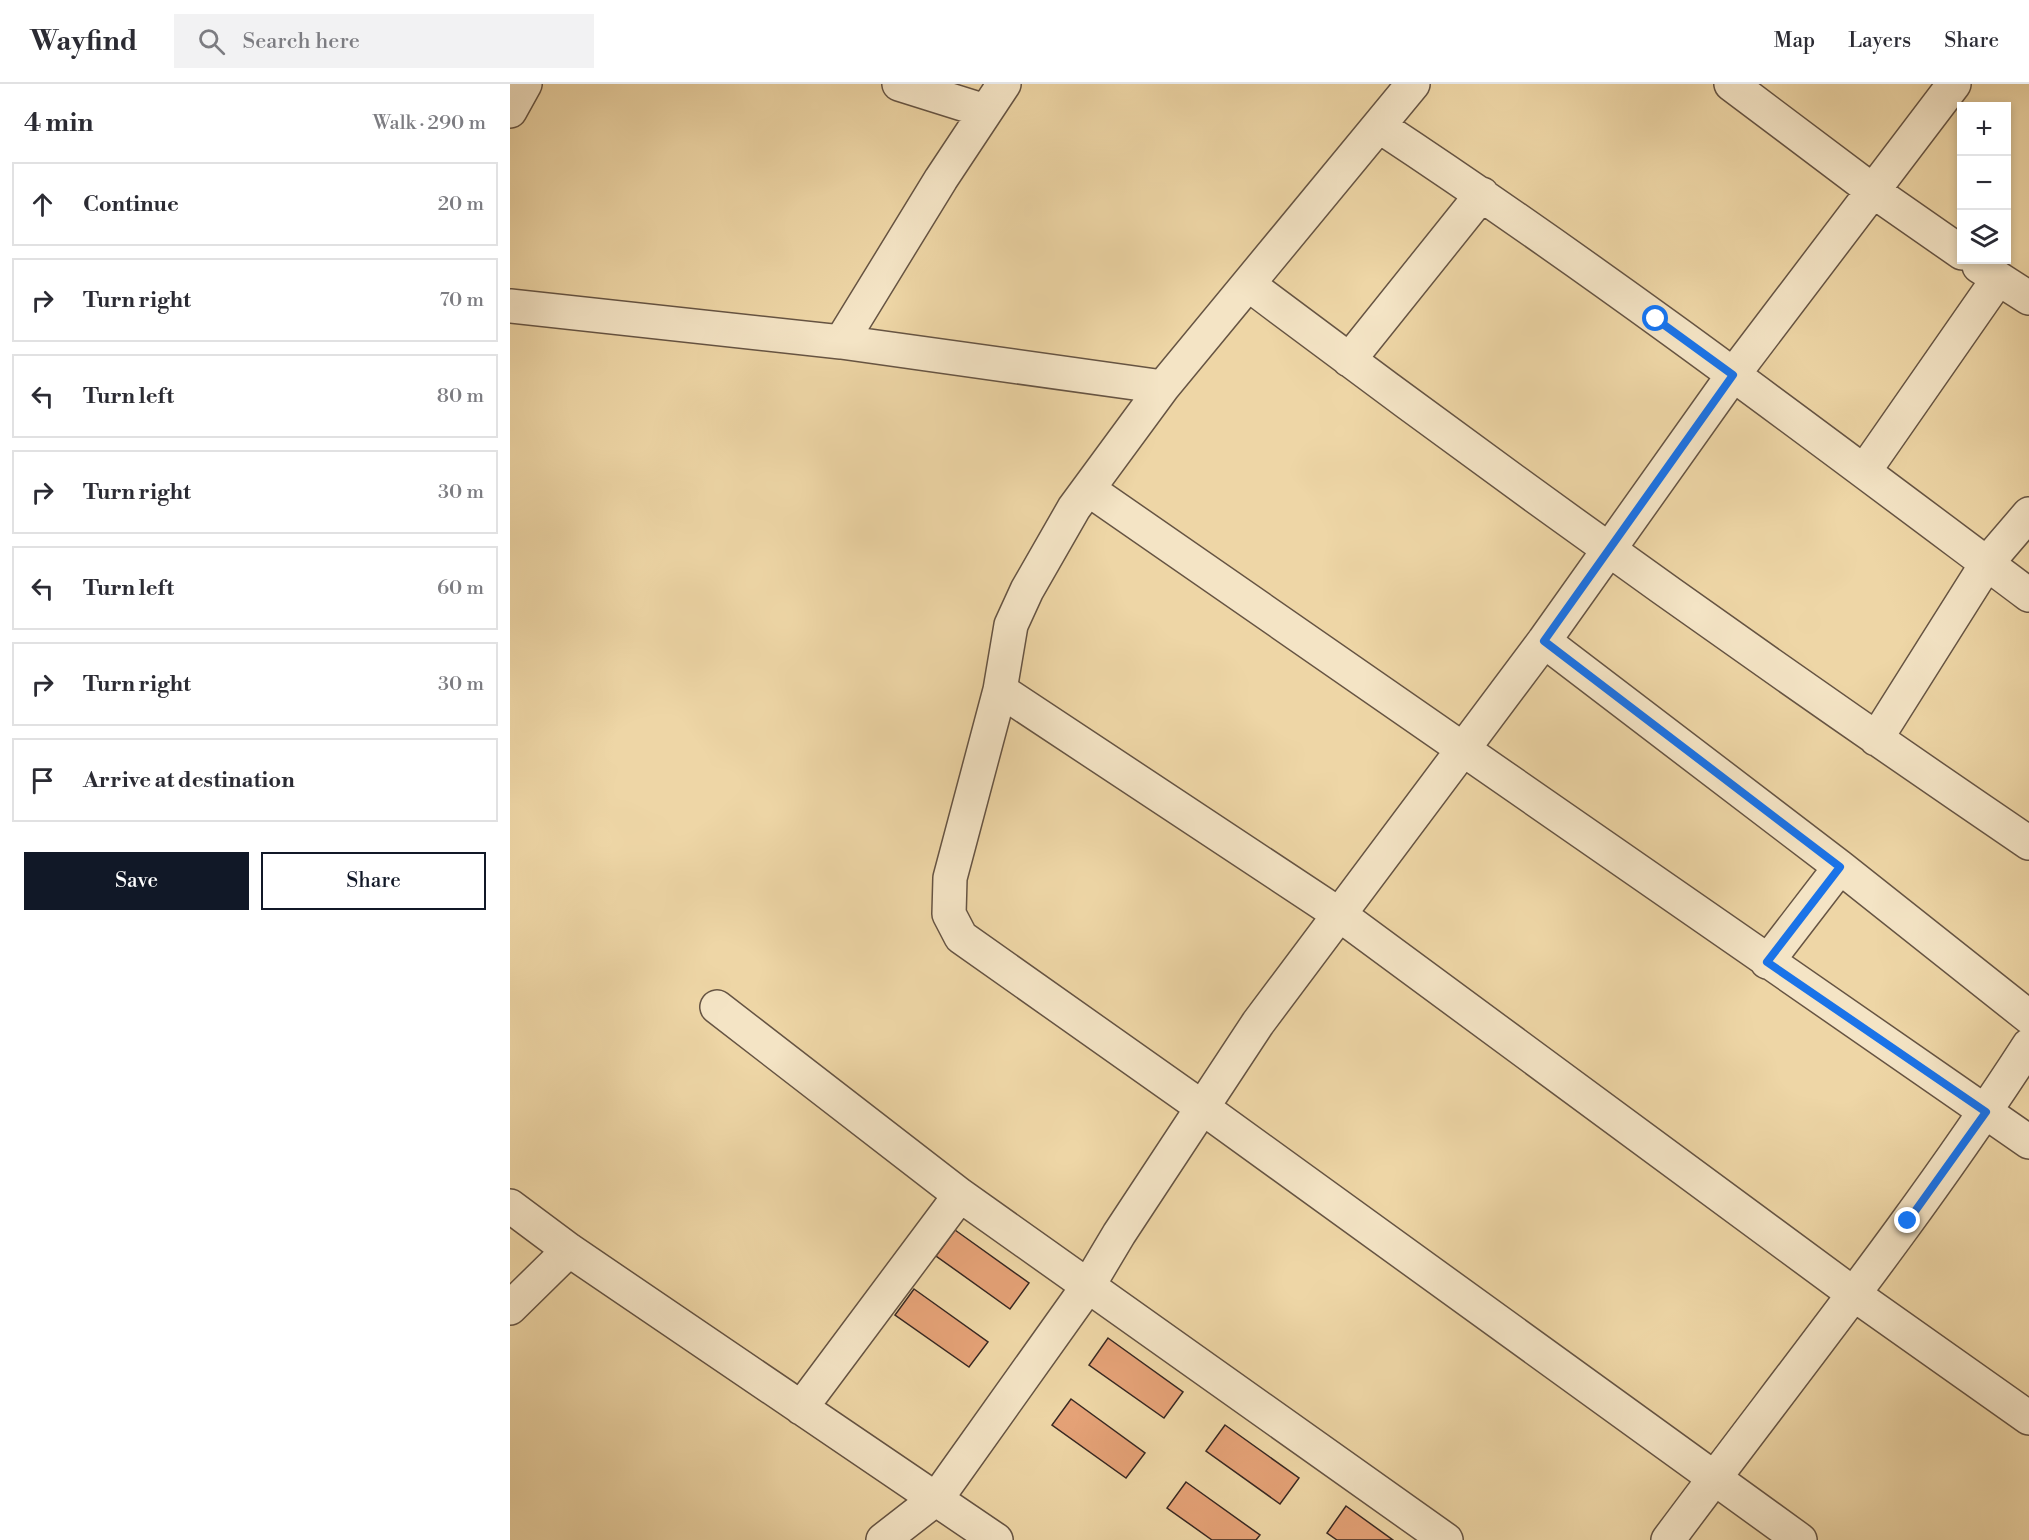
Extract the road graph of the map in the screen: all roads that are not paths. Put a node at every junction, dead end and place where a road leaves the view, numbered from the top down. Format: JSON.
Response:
{"nodes":[{"id":1,"x":525,"y":84,"type":"edge"},
{"id":2,"x":899,"y":84,"type":"edge"},
{"id":3,"x":1004,"y":84,"type":"edge"},
{"id":4,"x":1413,"y":84,"type":"edge"},
{"id":5,"x":1731,"y":84,"type":"edge"},
{"id":6,"x":1954,"y":84,"type":"edge"},
{"id":7,"x":510,"y":111,"type":"edge"},
{"id":8,"x":985,"y":111,"type":"junction"},
{"id":9,"x":1379,"y":126,"type":"junction"},
{"id":10,"x":1873,"y":191,"type":"junction"},
{"id":11,"x":1482,"y":194,"type":"junction"},
{"id":12,"x":1957,"y":250,"type":"edge"},
{"id":13,"x":1976,"y":264,"type":"edge"},
{"id":14,"x":1998,"y":279,"type":"junction"},
{"id":15,"x":1248,"y":284,"type":"junction"},
{"id":16,"x":2029,"y":298,"type":"edge"},
{"id":17,"x":510,"y":306,"type":"edge"},
{"id":18,"x":841,"y":342,"type":"junction"},
{"id":19,"x":1349,"y":360,"type":"junction"},
{"id":20,"x":1733,"y":375,"type":"junction"},
{"id":21,"x":1163,"y":387,"type":"junction"},
{"id":22,"x":1864,"y":470,"type":"junction"},
{"id":23,"x":1088,"y":489,"type":"junction"},
{"id":24,"x":2029,"y":514,"type":"edge"},
{"id":25,"x":1609,"y":549,"type":"junction"},
{"id":26,"x":1987,"y":563,"type":"junction"},
{"id":27,"x":2029,"y":595,"type":"edge"},
{"id":28,"x":1544,"y":641,"type":"junction"},
{"id":29,"x":1000,"y":690,"type":"junction"},
{"id":30,"x":1876,"y":739,"type":"junction"},
{"id":31,"x":1462,"y":749,"type":"junction"},
{"id":32,"x":2029,"y":843,"type":"edge"},
{"id":33,"x":1840,"y":867,"type":"junction"},
{"id":34,"x":1340,"y":915,"type":"junction"},
{"id":35,"x":1767,"y":962,"type":"junction"},
{"id":36,"x":717,"y":1007,"type":"dead end"},
{"id":37,"x":2029,"y":1017,"type":"edge"},
{"id":38,"x":2029,"y":1045,"type":"edge"},
{"id":39,"x":1203,"y":1108,"type":"junction"},
{"id":40,"x":1986,"y":1112,"type":"junction"},
{"id":41,"x":2029,"y":1143,"type":"edge"},
{"id":42,"x":960,"y":1195,"type":"junction"},
{"id":43,"x":510,"y":1206,"type":"edge"},
{"id":44,"x":568,"y":1250,"type":"junction"},
{"id":45,"x":1088,"y":1286,"type":"junction"},
{"id":46,"x":1855,"y":1294,"type":"junction"},
{"id":47,"x":510,"y":1308,"type":"edge"},
{"id":48,"x":801,"y":1408,"type":"junction"},
{"id":49,"x":2029,"y":1418,"type":"edge"},
{"id":50,"x":1715,"y":1477,"type":"junction"},
{"id":51,"x":937,"y":1498,"type":"junction"},
{"id":52,"x":883,"y":1540,"type":"edge"},
{"id":53,"x":996,"y":1540,"type":"edge"},
{"id":54,"x":1446,"y":1540,"type":"edge"},
{"id":55,"x":1668,"y":1540,"type":"edge"},
{"id":56,"x":1800,"y":1540,"type":"edge"}],
"edges":[{"from":1,"to":7,"type":"street"},
{"from":2,"to":8,"type":"street"},
{"from":3,"to":8,"type":"street"},
{"from":4,"to":9,"type":"street"},
{"from":5,"to":10,"type":"street"},
{"from":6,"to":10,"type":"street"},
{"from":8,"to":18,"type":"street"},
{"from":9,"to":11,"type":"street"},
{"from":9,"to":15,"type":"street"},
{"from":10,"to":12,"type":"street"},
{"from":10,"to":20,"type":"street"},
{"from":11,"to":19,"type":"street"},
{"from":11,"to":20,"type":"street"},
{"from":13,"to":14,"type":"street"},
{"from":14,"to":16,"type":"street"},
{"from":14,"to":22,"type":"street"},
{"from":15,"to":19,"type":"street"},
{"from":15,"to":21,"type":"street"},
{"from":17,"to":18,"type":"street"},
{"from":18,"to":21,"type":"street"},
{"from":19,"to":25,"type":"street"},
{"from":20,"to":22,"type":"street"},
{"from":20,"to":25,"type":"street"},
{"from":21,"to":23,"type":"street"},
{"from":22,"to":26,"type":"street"},
{"from":23,"to":29,"type":"street"},
{"from":23,"to":31,"type":"street"},
{"from":24,"to":26,"type":"street"},
{"from":25,"to":28,"type":"street"},
{"from":25,"to":30,"type":"street"},
{"from":26,"to":27,"type":"street"},
{"from":26,"to":30,"type":"street"},
{"from":28,"to":31,"type":"street"},
{"from":28,"to":33,"type":"street"},
{"from":29,"to":34,"type":"street"},
{"from":29,"to":39,"type":"street"},
{"from":30,"to":32,"type":"street"},
{"from":31,"to":34,"type":"street"},
{"from":31,"to":35,"type":"street"},
{"from":33,"to":35,"type":"street"},
{"from":33,"to":37,"type":"street"},
{"from":34,"to":39,"type":"street"},
{"from":34,"to":46,"type":"street"},
{"from":35,"to":40,"type":"street"},
{"from":36,"to":42,"type":"street"},
{"from":38,"to":40,"type":"street"},
{"from":39,"to":45,"type":"street"},
{"from":39,"to":50,"type":"street"},
{"from":40,"to":41,"type":"street"},
{"from":40,"to":46,"type":"street"},
{"from":42,"to":45,"type":"street"},
{"from":42,"to":48,"type":"street"},
{"from":43,"to":44,"type":"street"},
{"from":44,"to":47,"type":"street"},
{"from":44,"to":48,"type":"street"},
{"from":45,"to":51,"type":"street"},
{"from":45,"to":54,"type":"street"},
{"from":46,"to":49,"type":"street"},
{"from":46,"to":50,"type":"street"},
{"from":48,"to":51,"type":"street"},
{"from":50,"to":55,"type":"street"},
{"from":50,"to":56,"type":"street"},
{"from":51,"to":52,"type":"street"},
{"from":51,"to":53,"type":"street"}]}
